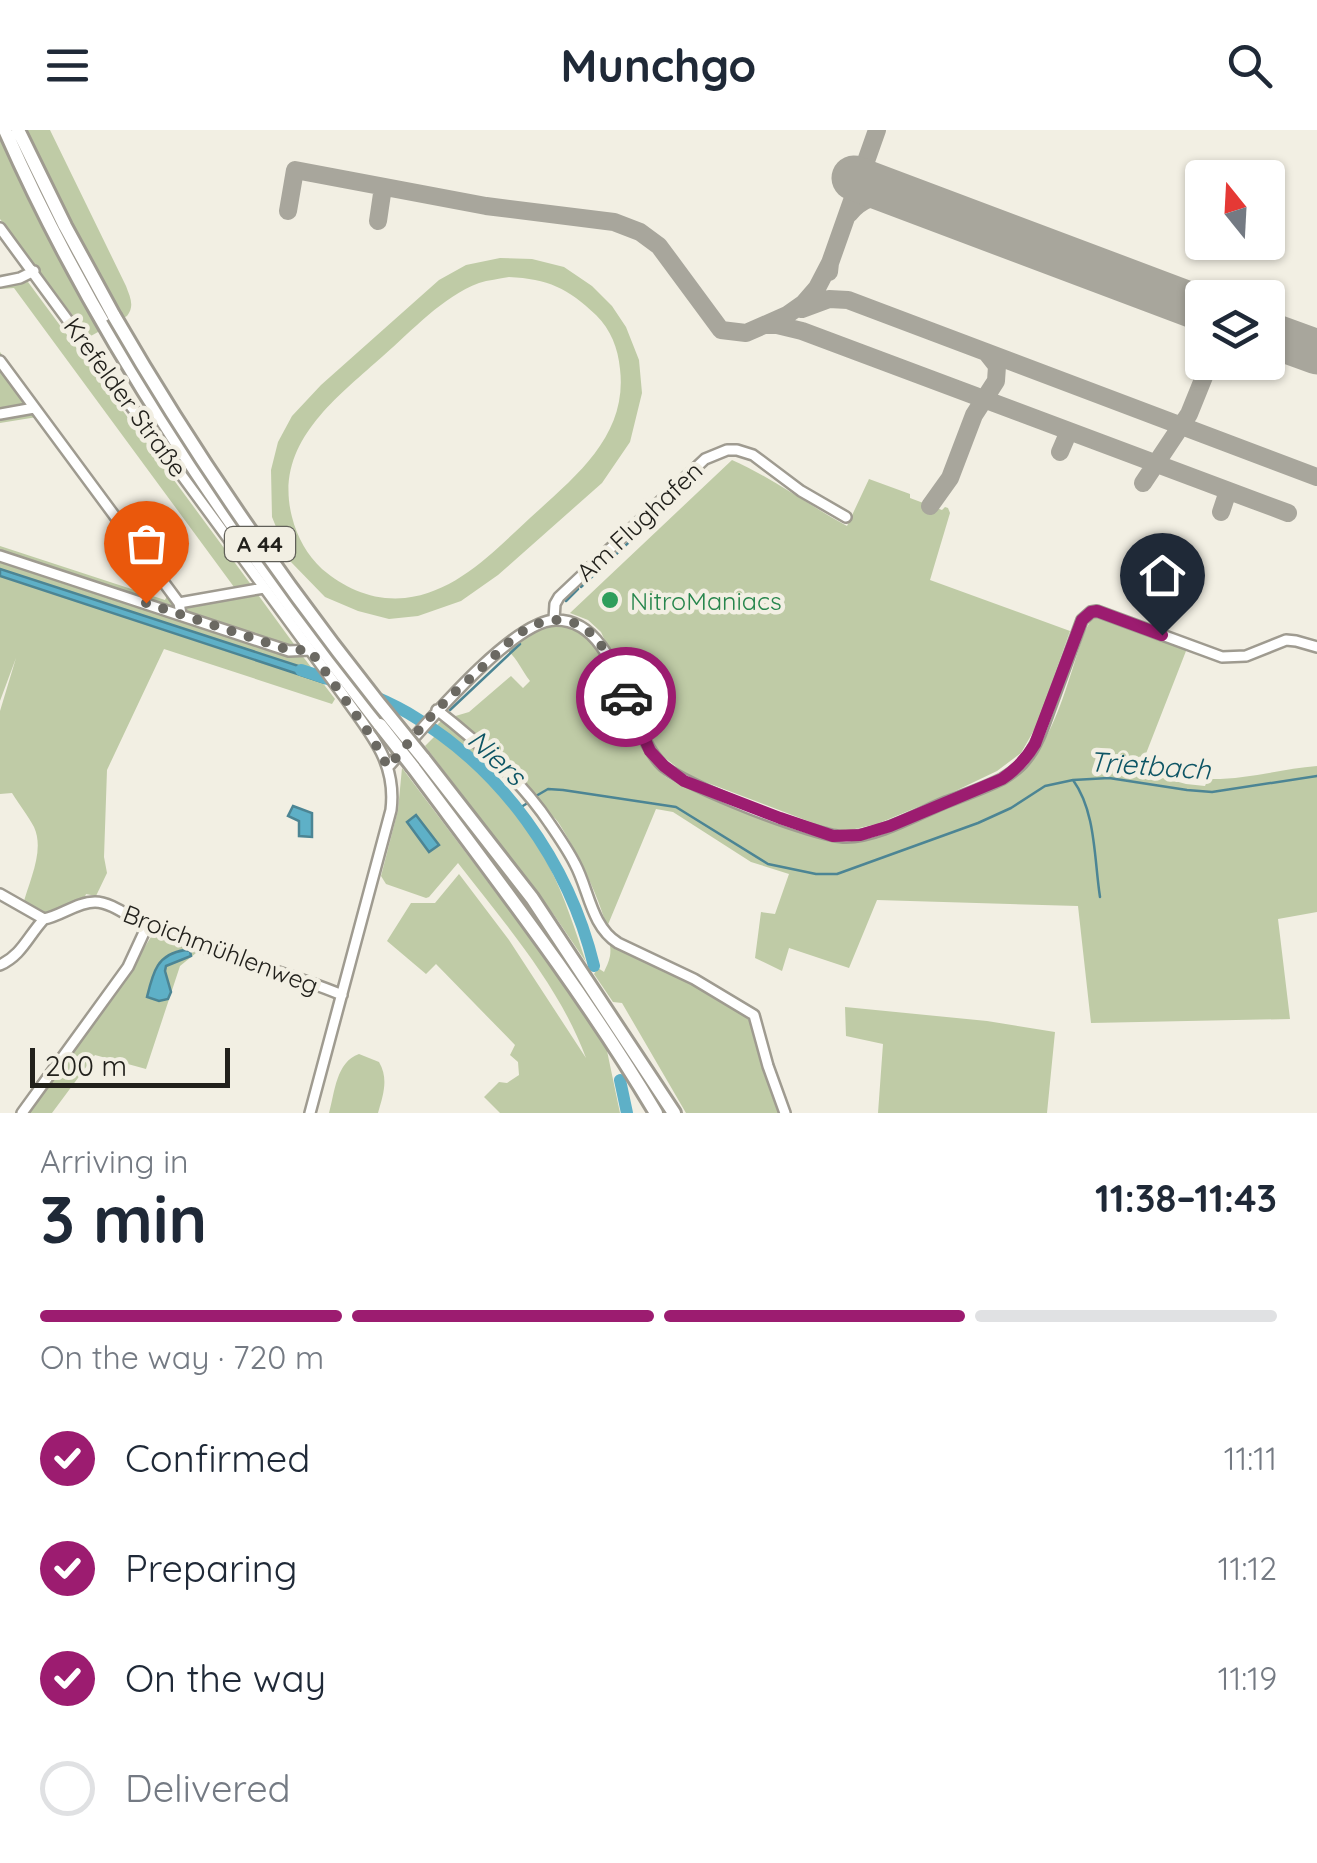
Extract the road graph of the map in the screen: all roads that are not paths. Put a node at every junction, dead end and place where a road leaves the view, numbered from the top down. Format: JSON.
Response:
{"nodes":[{"id":1,"x":5,"y":130,"type":"edge"},
{"id":2,"x":18,"y":130,"type":"edge"},
{"id":3,"x":0,"y":228,"type":"edge"},
{"id":4,"x":34,"y":272,"type":"junction"},
{"id":5,"x":0,"y":282,"type":"edge"},
{"id":6,"x":108,"y":320,"type":"junction"},
{"id":7,"x":0,"y":361,"type":"edge"},
{"id":8,"x":34,"y":408,"type":"junction"},
{"id":9,"x":0,"y":414,"type":"edge"},
{"id":10,"x":846,"y":517,"type":"dead end"},
{"id":11,"x":0,"y":556,"type":"edge"},
{"id":12,"x":264,"y":588,"type":"junction"},
{"id":13,"x":180,"y":609,"type":"junction"},
{"id":14,"x":554,"y":619,"type":"junction"},
{"id":15,"x":1317,"y":647,"type":"edge"},
{"id":16,"x":310,"y":650,"type":"junction"},
{"id":17,"x":434,"y":713,"type":"junction"},
{"id":18,"x":418,"y":763,"type":"junction"},
{"id":19,"x":388,"y":767,"type":"junction"},
{"id":20,"x":0,"y":894,"type":"edge"},
{"id":21,"x":44,"y":919,"type":"junction"},
{"id":22,"x":148,"y":926,"type":"junction"},
{"id":23,"x":0,"y":965,"type":"edge"},
{"id":24,"x":342,"y":995,"type":"junction"},
{"id":25,"x":22,"y":1113,"type":"edge"},
{"id":26,"x":310,"y":1113,"type":"edge"},
{"id":27,"x":656,"y":1113,"type":"edge"},
{"id":28,"x":674,"y":1113,"type":"edge"},
{"id":29,"x":785,"y":1113,"type":"edge"}],
"edges":[{"from":1,"to":6,"type":"highway","number":"A 44"},
{"from":2,"to":6,"type":"highway","number":"A 44"},
{"from":3,"to":4,"type":"street","name":"Krefelder Straße"},
{"from":4,"to":5,"type":"street"},
{"from":4,"to":12,"type":"street","name":"Krefelder Straße"},
{"from":6,"to":18,"type":"highway","number":"A 44","bridge":true},
{"from":7,"to":8,"type":"street"},
{"from":8,"to":9,"type":"street"},
{"from":8,"to":13,"type":"street"},
{"from":10,"to":14,"type":"street","name":"Am Flughafen"},
{"from":11,"to":13,"type":"street"},
{"from":12,"to":13,"type":"street"},
{"from":12,"to":16,"type":"street","name":"Krefelder Straße"},
{"from":13,"to":16,"type":"street"},
{"from":14,"to":15,"type":"street"},
{"from":14,"to":17,"type":"street"},
{"from":16,"to":19,"type":"street","name":"Krefelder Straße"},
{"from":17,"to":19,"type":"street"},
{"from":17,"to":29,"type":"street"},
{"from":18,"to":27,"type":"highway","number":"A 44"},
{"from":18,"to":28,"type":"highway","number":"A 44"},
{"from":19,"to":24,"type":"street","name":"Krefelder Straße"},
{"from":20,"to":21,"type":"street"},
{"from":21,"to":22,"type":"street","name":"Broichmühlenweg"},
{"from":21,"to":23,"type":"street","name":"Broichmühlenweg"},
{"from":22,"to":24,"type":"street","name":"Broichmühlenweg"},
{"from":22,"to":25,"type":"street"},
{"from":24,"to":26,"type":"street","name":"Krefelder Straße"}]}
